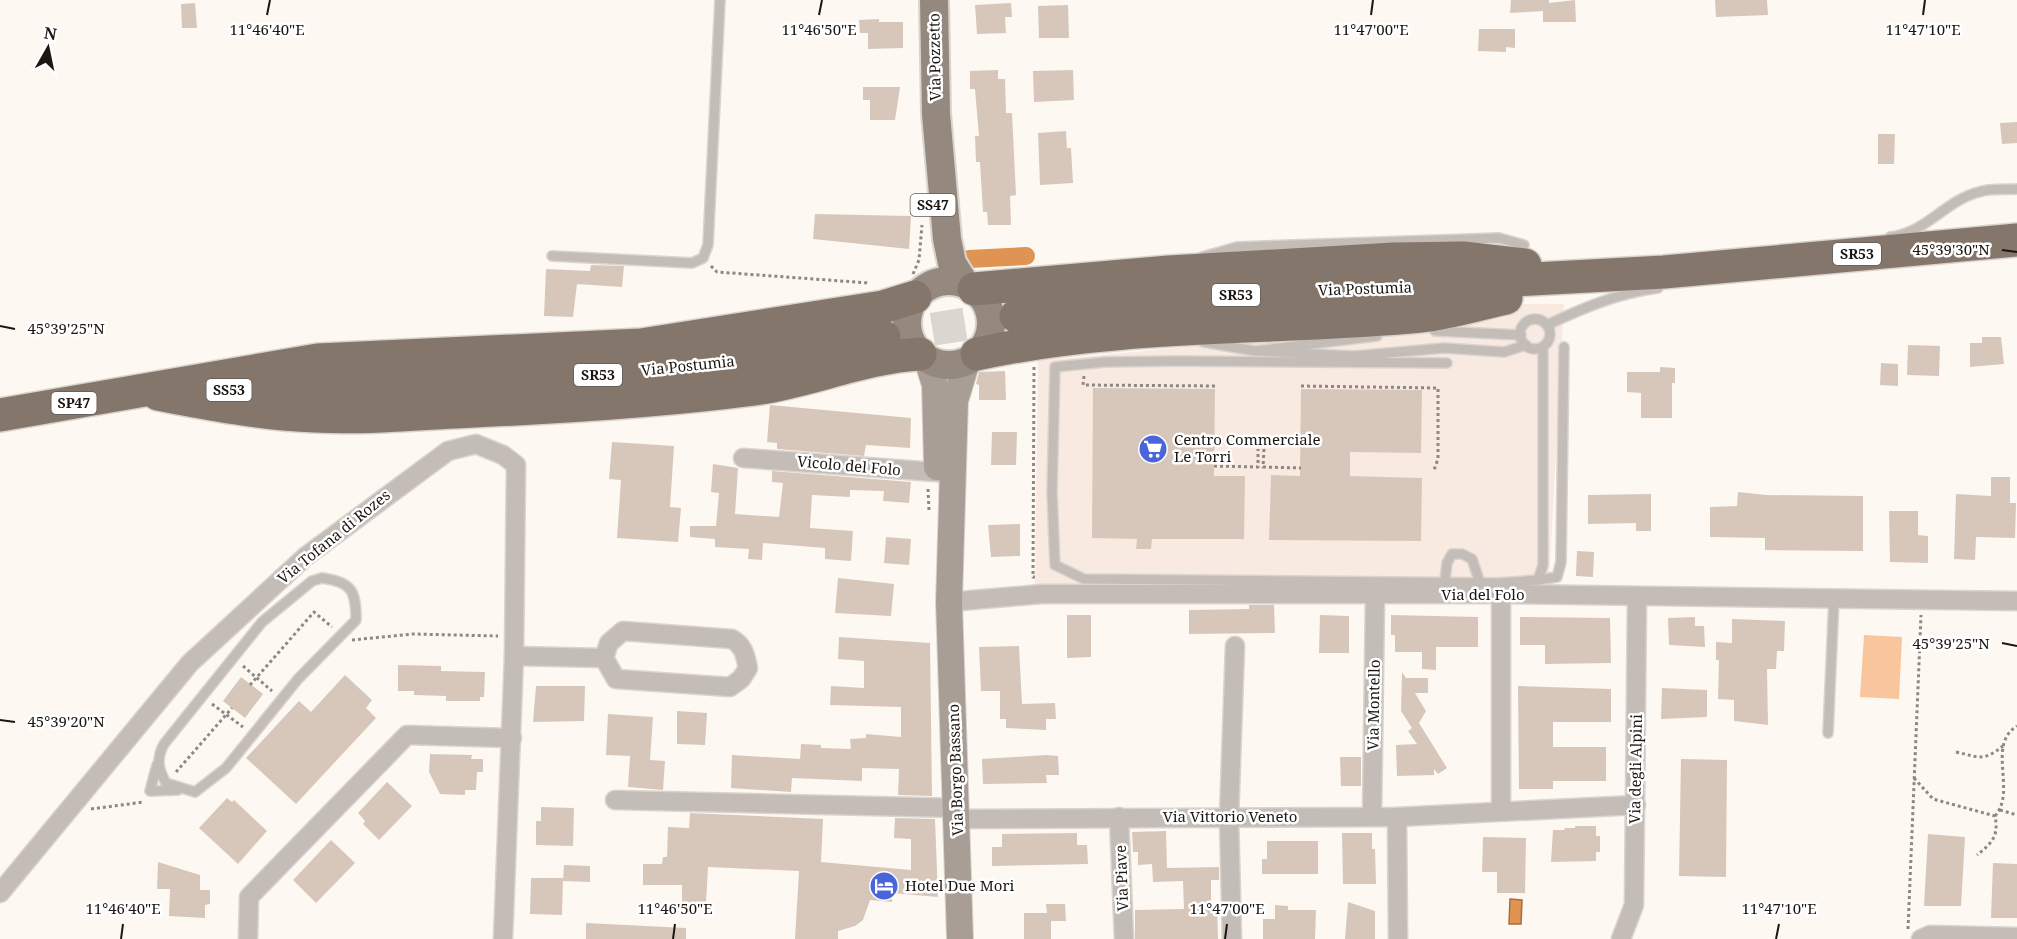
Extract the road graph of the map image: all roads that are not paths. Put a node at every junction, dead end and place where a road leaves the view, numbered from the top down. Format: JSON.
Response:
{"nodes":[{"id":1,"x":720,"y":0,"type":"edge"},
{"id":2,"x":934,"y":0,"type":"edge"},
{"id":3,"x":936,"y":114,"type":"junction"},
{"id":4,"x":2017,"y":189,"type":"edge"},
{"id":5,"x":1877,"y":238,"type":"dead end"},
{"id":6,"x":2017,"y":240,"type":"edge"},
{"id":7,"x":1524,"y":244,"type":"dead end"},
{"id":8,"x":1794,"y":249,"type":"dead end"},
{"id":9,"x":552,"y":256,"type":"dead end"},
{"id":10,"x":1750,"y":263,"type":"junction"},
{"id":11,"x":1169,"y":272,"type":"junction"},
{"id":12,"x":1685,"y":276,"type":"junction"},
{"id":13,"x":970,"y":286,"type":"junction"},
{"id":14,"x":914,"y":290,"type":"junction"},
{"id":15,"x":1016,"y":316,"type":"tunnel mouth"},
{"id":16,"x":1547,"y":325,"type":"junction"},
{"id":17,"x":1434,"y":331,"type":"dead end"},
{"id":18,"x":1132,"y":333,"type":"junction"},
{"id":19,"x":1388,"y":335,"type":"dead end"},
{"id":20,"x":1521,"y":335,"type":"junction"},
{"id":21,"x":884,"y":337,"type":"tunnel mouth"},
{"id":22,"x":1526,"y":345,"type":"junction"},
{"id":23,"x":1564,"y":346,"type":"dead end"},
{"id":24,"x":1543,"y":347,"type":"junction"},
{"id":25,"x":1256,"y":351,"type":"junction"},
{"id":26,"x":923,"y":357,"type":"junction"},
{"id":27,"x":972,"y":358,"type":"junction"},
{"id":28,"x":1447,"y":363,"type":"dead end"},
{"id":29,"x":310,"y":388,"type":"joint"},
{"id":30,"x":0,"y":392,"type":"edge"},
{"id":31,"x":147,"y":392,"type":"junction"},
{"id":32,"x":0,"y":415,"type":"edge"},
{"id":33,"x":743,"y":458,"type":"dead end"},
{"id":34,"x":946,"y":472,"type":"junction"},
{"id":35,"x":1445,"y":580,"type":"junction"},
{"id":36,"x":1479,"y":580,"type":"junction"},
{"id":37,"x":1538,"y":580,"type":"junction"},
{"id":38,"x":1375,"y":594,"type":"junction"},
{"id":39,"x":1501,"y":594,"type":"junction"},
{"id":40,"x":1637,"y":596,"type":"junction"},
{"id":41,"x":1834,"y":598,"type":"junction"},
{"id":42,"x":2017,"y":601,"type":"edge"},
{"id":43,"x":949,"y":602,"type":"junction"},
{"id":44,"x":1235,"y":646,"type":"dead end"},
{"id":45,"x":514,"y":656,"type":"junction"},
{"id":46,"x":604,"y":658,"type":"junction"},
{"id":47,"x":1828,"y":733,"type":"dead end"},
{"id":48,"x":512,"y":738,"type":"junction"},
{"id":49,"x":158,"y":759,"type":"junction"},
{"id":50,"x":166,"y":786,"type":"junction"},
{"id":51,"x":615,"y":800,"type":"dead end"},
{"id":52,"x":1636,"y":805,"type":"junction"},
{"id":53,"x":1501,"y":810,"type":"junction"},
{"id":54,"x":958,"y":814,"type":"junction"},
{"id":55,"x":1372,"y":816,"type":"junction"},
{"id":56,"x":1119,"y":817,"type":"junction"},
{"id":57,"x":1397,"y":817,"type":"junction"},
{"id":58,"x":1229,"y":818,"type":"junction"},
{"id":59,"x":0,"y":893,"type":"edge"},
{"id":60,"x":2017,"y":937,"type":"edge"},
{"id":61,"x":248,"y":939,"type":"edge"},
{"id":62,"x":503,"y":939,"type":"edge"},
{"id":63,"x":960,"y":939,"type":"edge"},
{"id":64,"x":1124,"y":939,"type":"edge"},
{"id":65,"x":1232,"y":939,"type":"edge"},
{"id":66,"x":1398,"y":939,"type":"edge"},
{"id":67,"x":1621,"y":939,"type":"edge"},
{"id":68,"x":1921,"y":939,"type":"edge"}],
"edges":[{"from":1,"to":9,"type":"lane"},
{"from":2,"to":3,"type":"main road","name":"Via Pozzetto","number":"SS47"},
{"from":3,"to":13,"type":"main road","name":"Via Pozzetto","number":"SS47"},
{"from":3,"to":14,"type":"main road","name":"Via Pozzetto","number":"SS47"},
{"from":4,"to":5,"type":"lane"},
{"from":6,"to":10,"type":"highway","number":"SR53"},
{"from":7,"to":11,"type":"lane"},
{"from":8,"to":10,"type":"lane"},
{"from":10,"to":12,"type":"highway","number":"SR53"},
{"from":11,"to":12,"type":"highway"},
{"from":11,"to":13,"type":"highway"},
{"from":12,"to":15,"type":"highway","name":"Via Postumia","number":"SR53"},
{"from":12,"to":16,"type":"lane"},
{"from":12,"to":18,"type":"highway"},
{"from":13,"to":14,"type":"main road"},
{"from":13,"to":27,"type":"main road","name":"Via Borgo Bassano","number":"SS47"},
{"from":14,"to":26,"type":"main road","name":"Via Borgo Bassano","number":"SS47"},
{"from":14,"to":31,"type":"highway"},
{"from":16,"to":20,"type":"lane"},
{"from":16,"to":24,"type":"lane"},
{"from":17,"to":20,"type":"lane"},
{"from":18,"to":25,"type":"lane"},
{"from":18,"to":27,"type":"highway"},
{"from":19,"to":25,"type":"lane"},
{"from":20,"to":22,"type":"lane"},
{"from":21,"to":29,"type":"highway","name":"Via Postumia","number":"SR53"},
{"from":22,"to":24,"type":"lane"},
{"from":22,"to":25,"type":"lane"},
{"from":23,"to":37,"type":"lane"},
{"from":24,"to":37,"type":"lane"},
{"from":26,"to":27,"type":"main road"},
{"from":26,"to":31,"type":"highway"},
{"from":26,"to":34,"type":"street","name":"Via Borgo Bassano"},
{"from":27,"to":34,"type":"street","name":"Via Borgo Bassano"},
{"from":28,"to":35,"type":"lane"},
{"from":29,"to":31,"type":"highway","number":"SS53"},
{"from":30,"to":31,"type":"highway","number":"SS53"},
{"from":31,"to":32,"type":"highway","number":"SP47"},
{"from":33,"to":34,"type":"street","name":"Vicolo del Folo"},
{"from":34,"to":43,"type":"street","name":"Via Borgo Bassano"},
{"from":35,"to":36,"type":"lane"},
{"from":35,"to":36,"type":"lane"},
{"from":36,"to":37,"type":"lane"},
{"from":38,"to":39,"type":"street","name":"Via del Folo"},
{"from":38,"to":43,"type":"street","name":"Via del Folo"},
{"from":38,"to":55,"type":"street","name":"Via Montello"},
{"from":39,"to":40,"type":"street","name":"Via del Folo"},
{"from":39,"to":53,"type":"street"},
{"from":40,"to":41,"type":"street","name":"Via del Folo"},
{"from":40,"to":52,"type":"street","name":"Via degli Alpini"},
{"from":41,"to":42,"type":"street","name":"Via del Folo"},
{"from":41,"to":47,"type":"lane"},
{"from":43,"to":54,"type":"street","name":"Via Borgo Bassano"},
{"from":44,"to":58,"type":"street"},
{"from":45,"to":46,"type":"street"},
{"from":45,"to":48,"type":"street","name":"Via Tofana di Rozes"},
{"from":45,"to":59,"type":"street","name":"Via Tofana di Rozes"},
{"from":46,"to":46,"type":"street"},
{"from":48,"to":61,"type":"street"},
{"from":48,"to":62,"type":"street","name":"Via Tofana di Rozes"},
{"from":49,"to":50,"type":"lane"},
{"from":49,"to":50,"type":"lane"},
{"from":49,"to":50,"type":"lane"},
{"from":51,"to":54,"type":"street","name":"Via Vittorio Veneto"},
{"from":52,"to":53,"type":"street","name":"Via Vittorio Veneto"},
{"from":52,"to":67,"type":"street","name":"Via degli Alpini"},
{"from":53,"to":57,"type":"street","name":"Via Vittorio Veneto"},
{"from":54,"to":56,"type":"street","name":"Via Vittorio Veneto"},
{"from":54,"to":63,"type":"street","name":"Via Borgo Bassano"},
{"from":55,"to":57,"type":"street","name":"Via Vittorio Veneto"},
{"from":55,"to":58,"type":"street","name":"Via Vittorio Veneto"},
{"from":56,"to":58,"type":"street","name":"Via Vittorio Veneto"},
{"from":56,"to":64,"type":"street","name":"Via Piave"},
{"from":57,"to":66,"type":"street"},
{"from":58,"to":65,"type":"street"},
{"from":60,"to":68,"type":"street"}]}
